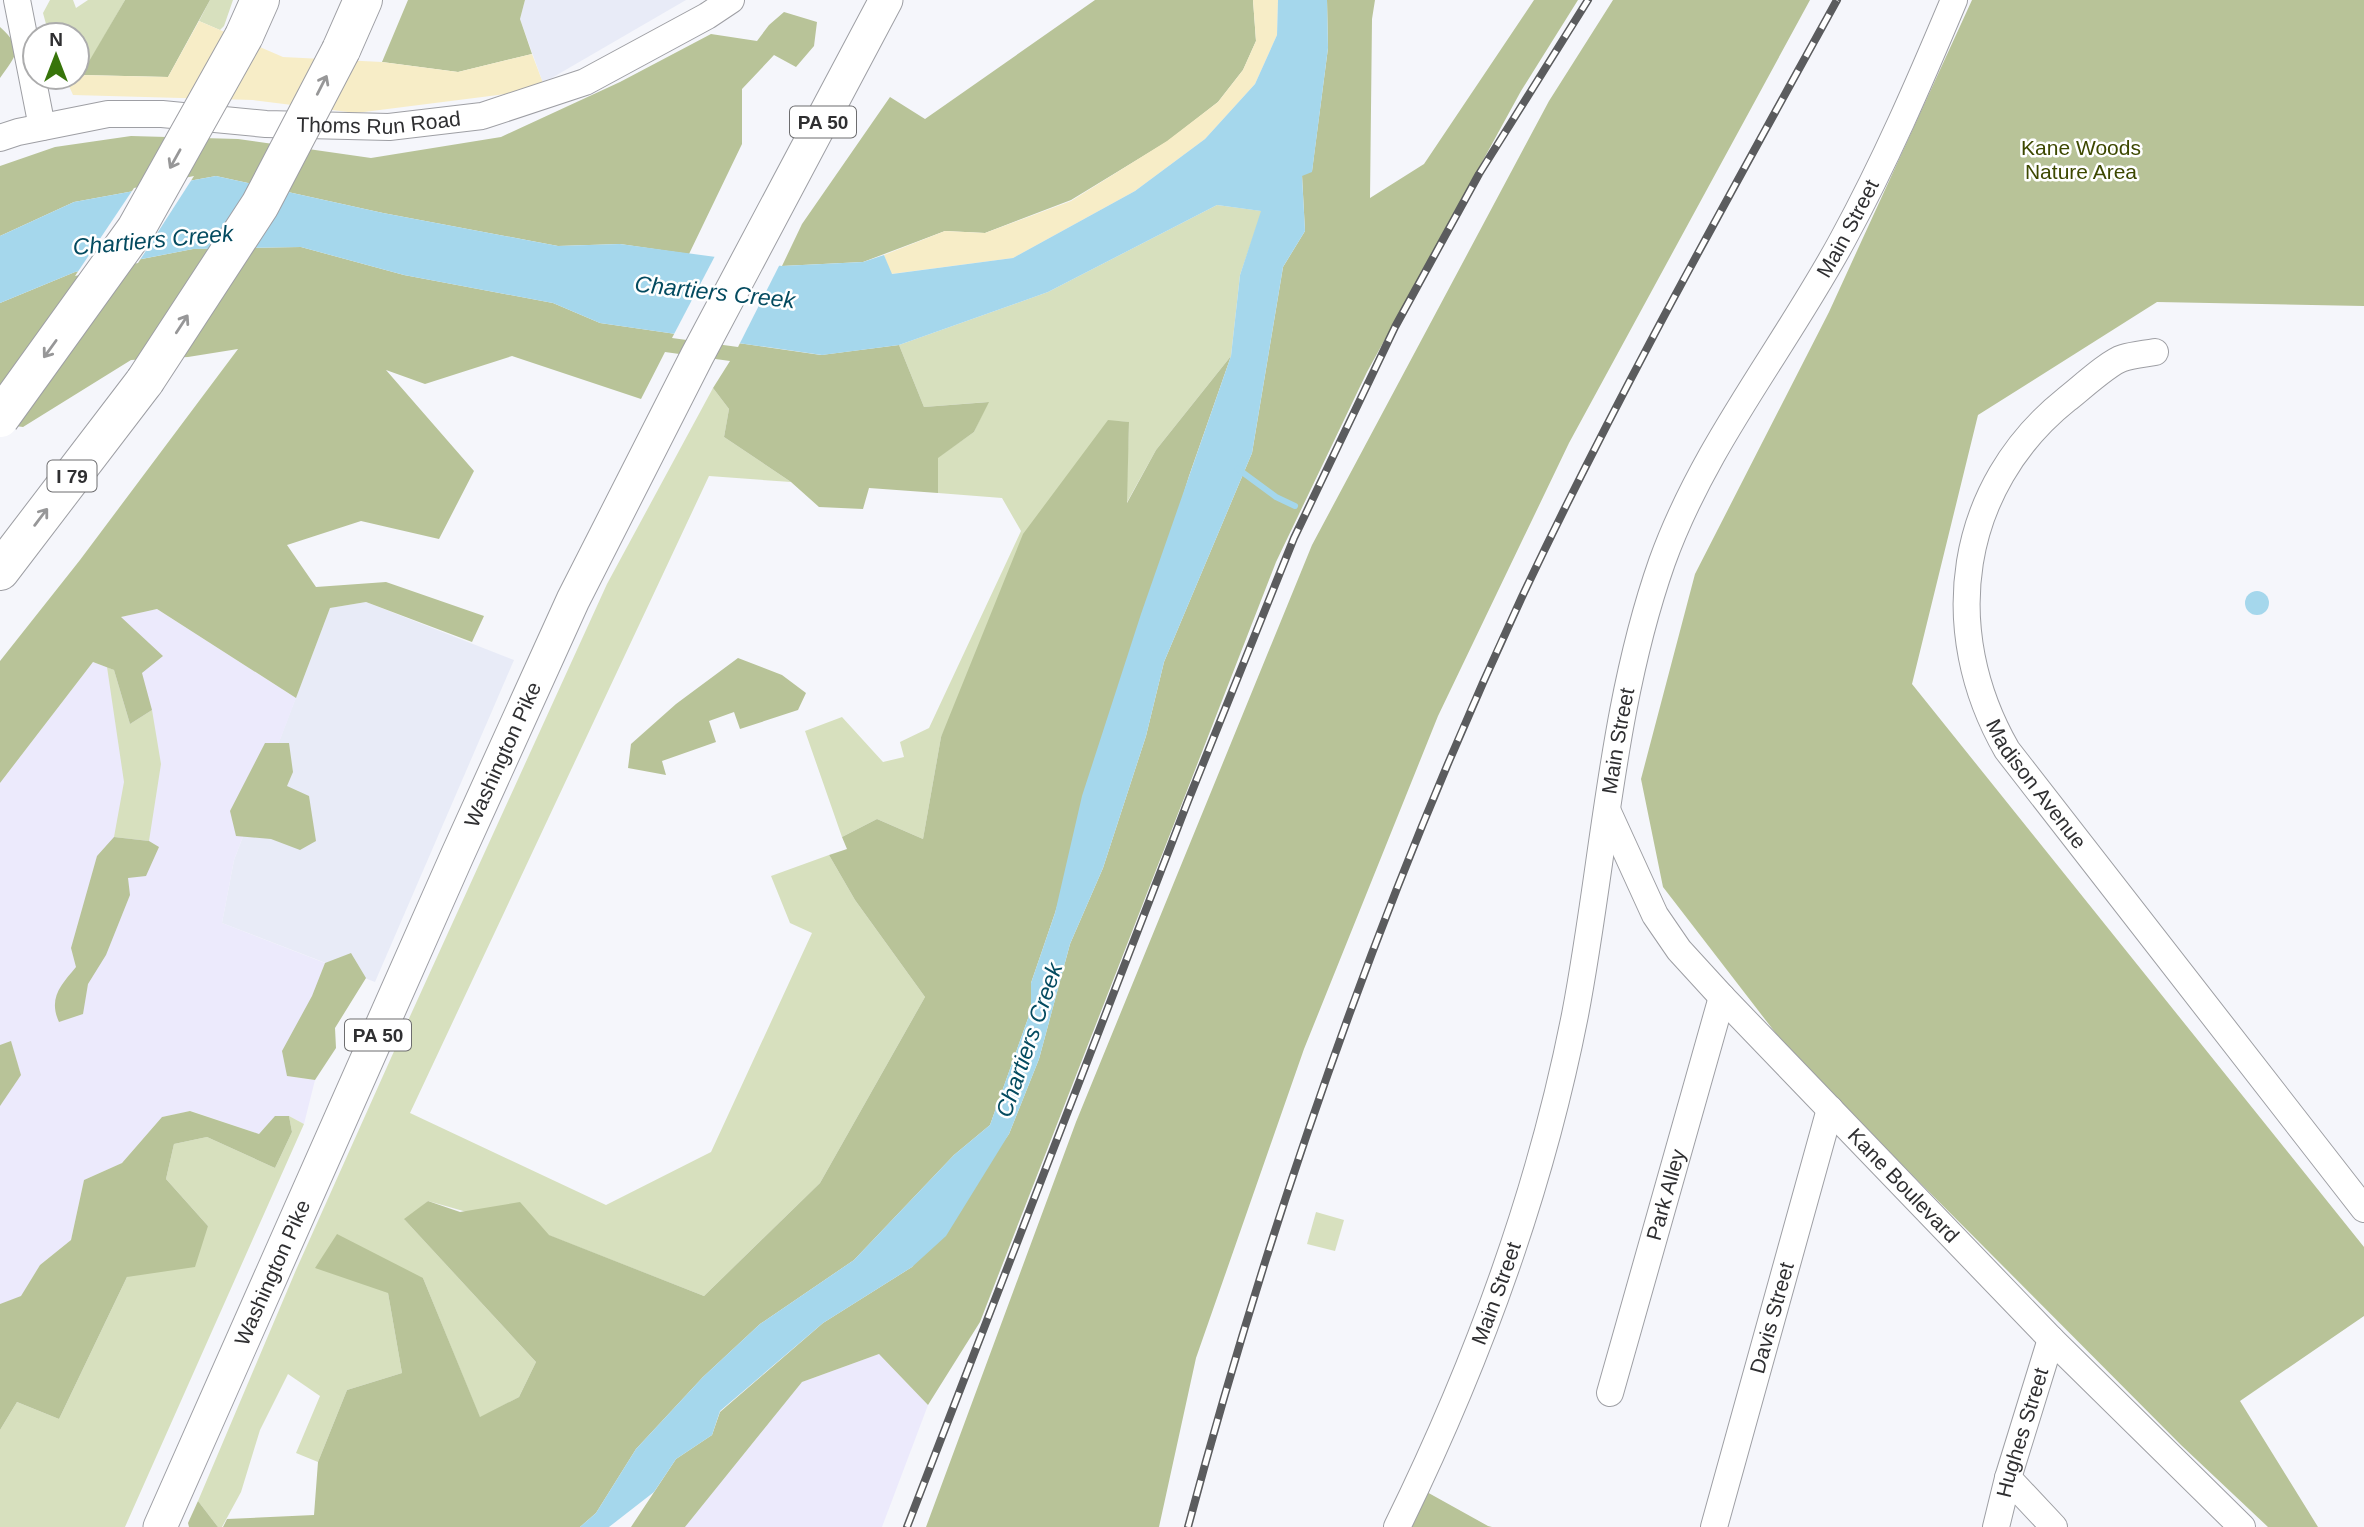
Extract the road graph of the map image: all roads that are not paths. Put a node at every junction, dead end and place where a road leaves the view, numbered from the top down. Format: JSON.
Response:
{"nodes":[{"id":1,"x":17,"y":0,"type":"edge"},
{"id":2,"x":260,"y":0,"type":"edge"},
{"id":3,"x":363,"y":0,"type":"edge"},
{"id":4,"x":731,"y":0,"type":"edge"},
{"id":5,"x":1954,"y":0,"type":"edge"},
{"id":6,"x":883,"y":1,"type":"edge"},
{"id":7,"x":709,"y":8,"type":"edge"},
{"id":8,"x":42,"y":127,"type":"junction"},
{"id":9,"x":0,"y":138,"type":"edge"},
{"id":10,"x":2155,"y":352,"type":"dead end"},
{"id":11,"x":0,"y":418,"type":"edge"},
{"id":12,"x":0,"y":571,"type":"edge"},
{"id":13,"x":1608,"y":812,"type":"junction"},
{"id":14,"x":1721,"y":997,"type":"junction"},
{"id":15,"x":1830,"y":1109,"type":"junction"},
{"id":16,"x":2364,"y":1209,"type":"edge"},
{"id":17,"x":2051,"y":1339,"type":"junction"},
{"id":18,"x":1611,"y":1393,"type":"dead end"},
{"id":19,"x":2008,"y":1478,"type":"junction"},
{"id":20,"x":160,"y":1527,"type":"edge"},
{"id":21,"x":1397,"y":1527,"type":"edge"},
{"id":22,"x":1714,"y":1527,"type":"edge"},
{"id":23,"x":1996,"y":1527,"type":"edge"},
{"id":24,"x":2054,"y":1527,"type":"edge"},
{"id":25,"x":2242,"y":1527,"type":"edge"}],
"edges":[{"from":1,"to":8,"type":"street"},
{"from":2,"to":11,"type":"highway","one_way":true,"bridge":true},
{"from":12,"to":3,"type":"highway","number":"I 79","one_way":true,"bridge":true},
{"from":4,"to":7,"type":"street","name":"Thoms Run Road"},
{"from":5,"to":13,"type":"street","name":"Main Street"},
{"from":6,"to":20,"type":"main road","name":"Washington Pike","number":"PA 50"},
{"from":7,"to":8,"type":"street","name":"Thoms Run Road"},
{"from":8,"to":9,"type":"street","name":"Thoms Run Road"},
{"from":10,"to":16,"type":"street","name":"Madison Avenue"},
{"from":13,"to":14,"type":"street","name":"Kane Boulevard"},
{"from":13,"to":21,"type":"street","name":"Main Street"},
{"from":14,"to":15,"type":"street","name":"Kane Boulevard"},
{"from":14,"to":18,"type":"street","name":"Park Alley"},
{"from":15,"to":17,"type":"street","name":"Kane Boulevard"},
{"from":15,"to":22,"type":"street","name":"Davis Street"},
{"from":17,"to":19,"type":"street","name":"Hughes Street"},
{"from":17,"to":25,"type":"street","name":"Kane Boulevard"},
{"from":19,"to":23,"type":"street","name":"Hughes Street"},
{"from":19,"to":24,"type":"street"}]}
